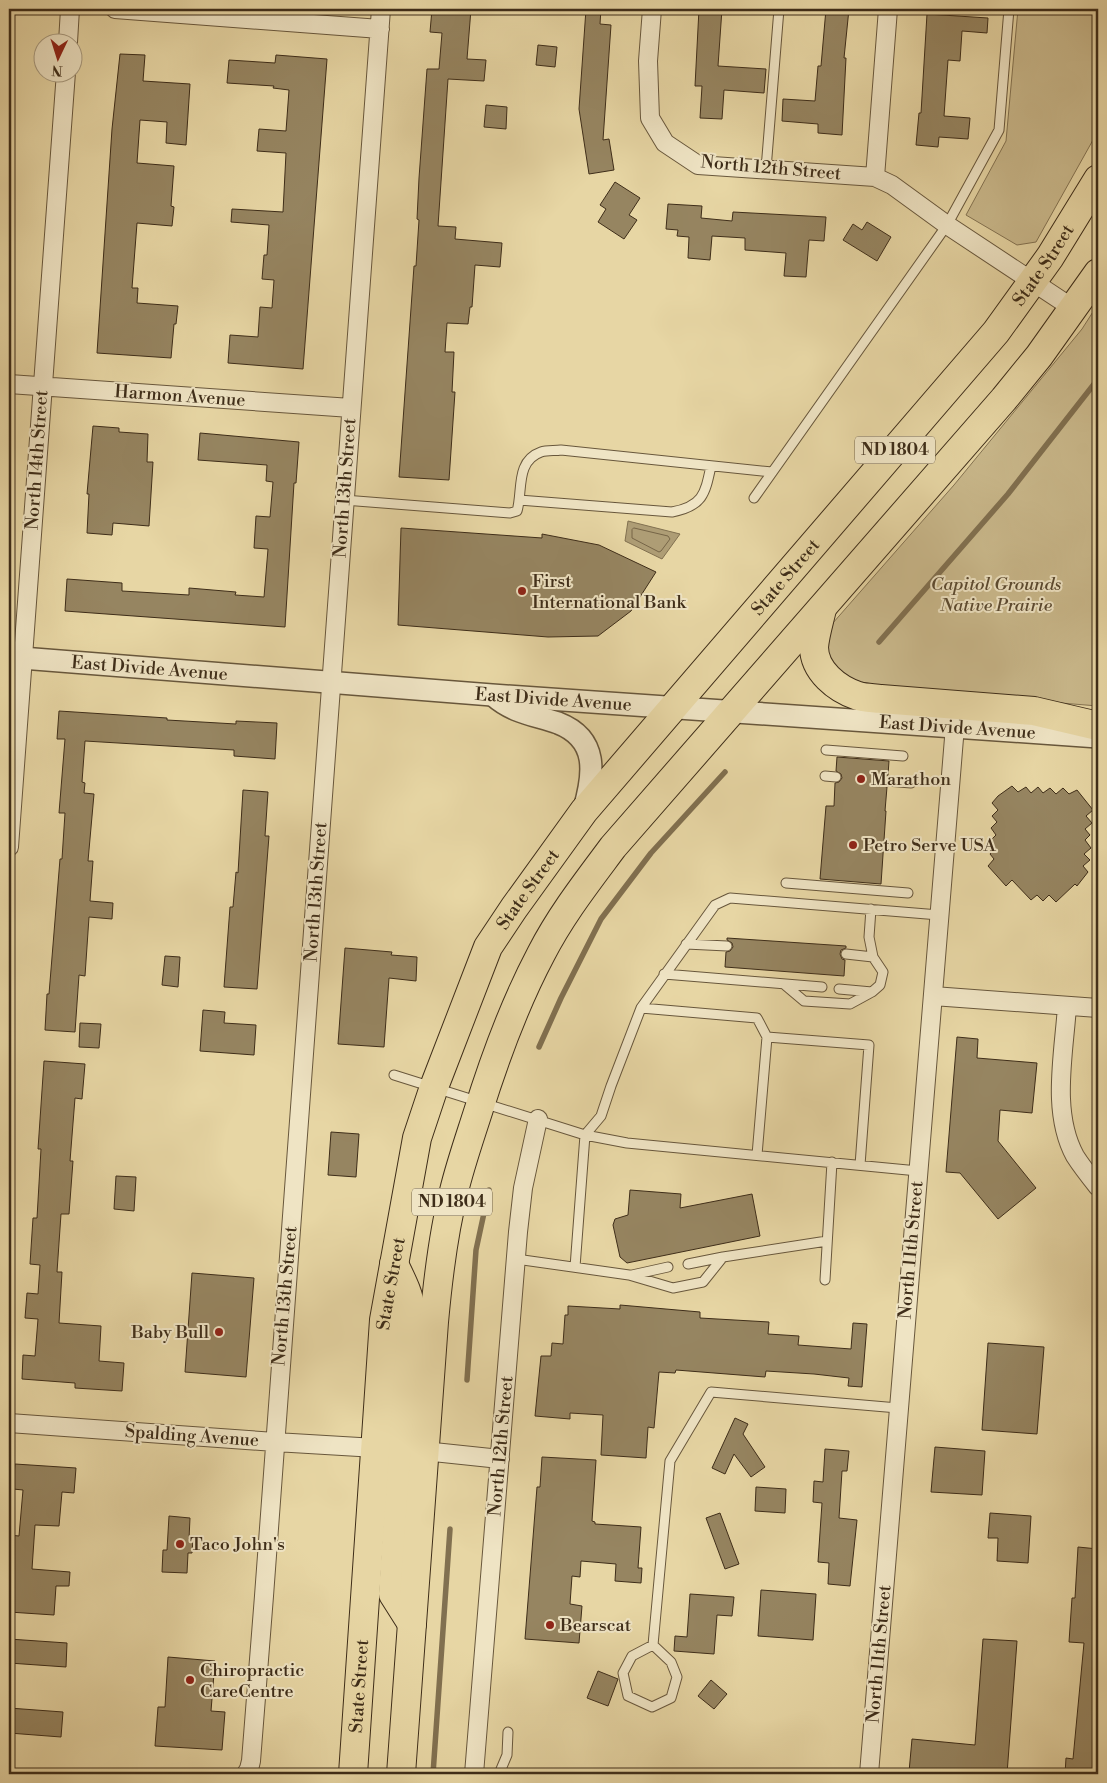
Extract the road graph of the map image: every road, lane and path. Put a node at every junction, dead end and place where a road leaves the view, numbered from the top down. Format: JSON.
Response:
{"nodes":[{"id":1,"x":70,"y":9,"type":"edge"},
{"id":2,"x":115,"y":9,"type":"edge"},
{"id":3,"x":381,"y":9,"type":"edge"},
{"id":4,"x":652,"y":9,"type":"edge"},
{"id":5,"x":779,"y":9,"type":"edge"},
{"id":6,"x":888,"y":9,"type":"edge"},
{"id":7,"x":1009,"y":9,"type":"edge"},
{"id":8,"x":380,"y":29,"type":"junction"},
{"id":9,"x":69,"y":32,"type":"edge"},
{"id":10,"x":65,"y":82,"type":"edge"},
{"id":11,"x":766,"y":169,"type":"junction"},
{"id":12,"x":875,"y":177,"type":"junction"},
{"id":13,"x":1098,"y":179,"type":"edge"},
{"id":14,"x":947,"y":225,"type":"junction"},
{"id":15,"x":1098,"y":274,"type":"edge"},
{"id":16,"x":1034,"y":281,"type":"junction"},
{"id":17,"x":1074,"y":309,"type":"junction"},
{"id":18,"x":9,"y":384,"type":"edge"},
{"id":19,"x":42,"y":386,"type":"junction"},
{"id":20,"x":351,"y":408,"type":"junction"},
{"id":21,"x":711,"y":466,"type":"junction"},
{"id":22,"x":772,"y":472,"type":"junction"},
{"id":23,"x":754,"y":498,"type":"dead end"},
{"id":24,"x":344,"y":500,"type":"junction"},
{"id":25,"x":519,"y":500,"type":"junction"},
{"id":26,"x":822,"y":608,"type":"junction"},
{"id":27,"x":16,"y":658,"type":"edge"},
{"id":28,"x":332,"y":682,"type":"junction"},
{"id":29,"x":492,"y":695,"type":"junction"},
{"id":30,"x":673,"y":707,"type":"junction"},
{"id":31,"x":733,"y":711,"type":"junction"},
{"id":32,"x":955,"y":726,"type":"junction"},
{"id":33,"x":1098,"y":726,"type":"edge"},
{"id":34,"x":1098,"y":737,"type":"edge"},
{"id":35,"x":826,"y":750,"type":"dead end"},
{"id":36,"x":903,"y":756,"type":"dead end"},
{"id":37,"x":825,"y":776,"type":"dead end"},
{"id":38,"x":836,"y":777,"type":"dead end"},
{"id":39,"x":887,"y":781,"type":"dead end"},
{"id":40,"x":911,"y":784,"type":"dead end"},
{"id":41,"x":584,"y":811,"type":"junction"},
{"id":42,"x":9,"y":847,"type":"edge"},
{"id":43,"x":786,"y":883,"type":"dead end"},
{"id":44,"x":908,"y":894,"type":"dead end"},
{"id":45,"x":871,"y":909,"type":"junction"},
{"id":46,"x":939,"y":915,"type":"junction"},
{"id":47,"x":686,"y":944,"type":"junction"},
{"id":48,"x":727,"y":946,"type":"dead end"},
{"id":49,"x":846,"y":954,"type":"dead end"},
{"id":50,"x":872,"y":956,"type":"junction"},
{"id":51,"x":664,"y":974,"type":"junction"},
{"id":52,"x":785,"y":985,"type":"junction"},
{"id":53,"x":822,"y":988,"type":"dead end"},
{"id":54,"x":839,"y":989,"type":"dead end"},
{"id":55,"x":872,"y":992,"type":"junction"},
{"id":56,"x":933,"y":996,"type":"junction"},
{"id":57,"x":1067,"y":1006,"type":"junction"},
{"id":58,"x":641,"y":1008,"type":"junction"},
{"id":59,"x":1098,"y":1008,"type":"edge"},
{"id":60,"x":767,"y":1037,"type":"junction"},
{"id":61,"x":394,"y":1075,"type":"dead end"},
{"id":62,"x":434,"y":1087,"type":"junction"},
{"id":63,"x":480,"y":1103,"type":"junction"},
{"id":64,"x":538,"y":1119,"type":"junction"},
{"id":65,"x":585,"y":1135,"type":"junction"},
{"id":66,"x":757,"y":1155,"type":"junction"},
{"id":67,"x":832,"y":1162,"type":"junction"},
{"id":68,"x":860,"y":1165,"type":"junction"},
{"id":69,"x":918,"y":1170,"type":"junction"},
{"id":70,"x":1098,"y":1187,"type":"edge"},
{"id":71,"x":827,"y":1241,"type":"junction"},
{"id":72,"x":723,"y":1257,"type":"junction"},
{"id":73,"x":516,"y":1258,"type":"junction"},
{"id":74,"x":394,"y":1264,"type":"junction"},
{"id":75,"x":688,"y":1264,"type":"dead end"},
{"id":76,"x":576,"y":1267,"type":"junction"},
{"id":77,"x":668,"y":1267,"type":"dead end"},
{"id":78,"x":629,"y":1275,"type":"junction"},
{"id":79,"x":825,"y":1280,"type":"dead end"},
{"id":80,"x":898,"y":1408,"type":"junction"},
{"id":81,"x":9,"y":1423,"type":"edge"},
{"id":82,"x":275,"y":1442,"type":"junction"},
{"id":83,"x":376,"y":1448,"type":"junction"},
{"id":84,"x":424,"y":1451,"type":"junction"},
{"id":85,"x":500,"y":1459,"type":"junction"},
{"id":86,"x":412,"y":1624,"type":"junction"},
{"id":87,"x":652,"y":1644,"type":"junction"},
{"id":88,"x":508,"y":1732,"type":"dead end"},
{"id":89,"x":246,"y":1774,"type":"edge"},
{"id":90,"x":353,"y":1774,"type":"edge"},
{"id":91,"x":401,"y":1774,"type":"edge"},
{"id":92,"x":474,"y":1774,"type":"edge"},
{"id":93,"x":499,"y":1774,"type":"edge"},
{"id":94,"x":869,"y":1774,"type":"edge"}],
"edges":[{"from":1,"to":9,"type":"street"},
{"from":2,"to":8,"type":"street"},
{"from":3,"to":8,"type":"street","name":"North 13th Street"},
{"from":4,"to":11,"type":"street","name":"North 12th Street"},
{"from":5,"to":11,"type":"lane"},
{"from":6,"to":12,"type":"street"},
{"from":7,"to":14,"type":"lane"},
{"from":8,"to":20,"type":"street","name":"North 13th Street"},
{"from":10,"to":19,"type":"street","name":"North 14th Street"},
{"from":11,"to":12,"type":"street","name":"North 12th Street"},
{"from":12,"to":14,"type":"street","name":"North 12th Street"},
{"from":13,"to":16,"type":"main road","name":"State Street","number":"ND 1804"},
{"from":14,"to":16,"type":"street","name":"North 12th Street"},
{"from":14,"to":22,"type":"lane"},
{"from":15,"to":17,"type":"main road","number":"ND 1804"},
{"from":16,"to":17,"type":"street","name":"North 12th Street"},
{"from":16,"to":30,"type":"main road","name":"State Street","number":"ND 1804"},
{"from":17,"to":26,"type":"main road","number":"ND 1804"},
{"from":18,"to":19,"type":"street","name":"Harmon Avenue"},
{"from":19,"to":20,"type":"street","name":"Harmon Avenue"},
{"from":19,"to":27,"type":"street","name":"North 14th Street"},
{"from":20,"to":24,"type":"street","name":"North 13th Street"},
{"from":21,"to":22,"type":"lane"},
{"from":21,"to":25,"type":"lane"},
{"from":21,"to":25,"type":"lane"},
{"from":22,"to":23,"type":"lane"},
{"from":24,"to":25,"type":"lane"},
{"from":24,"to":28,"type":"street","name":"North 13th Street"},
{"from":26,"to":31,"type":"main road","number":"ND 1804"},
{"from":26,"to":33,"type":"main road"},
{"from":27,"to":28,"type":"street","name":"East Divide Avenue"},
{"from":27,"to":42,"type":"street","name":"North 14th Street"},
{"from":28,"to":29,"type":"street","name":"East Divide Avenue"},
{"from":28,"to":82,"type":"street","name":"North 13th Street"},
{"from":29,"to":30,"type":"street","name":"East Divide Avenue"},
{"from":29,"to":41,"type":"street"},
{"from":30,"to":31,"type":"street","name":"East Divide Avenue"},
{"from":30,"to":41,"type":"main road","name":"State Street","number":"ND 1804"},
{"from":31,"to":32,"type":"street","name":"East Divide Avenue"},
{"from":31,"to":63,"type":"main road","number":"ND 1804"},
{"from":32,"to":34,"type":"street","name":"East Divide Avenue"},
{"from":32,"to":46,"type":"street","name":"North 11th Street"},
{"from":35,"to":36,"type":"lane"},
{"from":37,"to":38,"type":"lane"},
{"from":39,"to":40,"type":"lane"},
{"from":41,"to":62,"type":"main road","name":"State Street","number":"ND 1804"},
{"from":43,"to":44,"type":"lane"},
{"from":45,"to":46,"type":"lane"},
{"from":45,"to":47,"type":"lane"},
{"from":45,"to":50,"type":"lane"},
{"from":46,"to":56,"type":"street","name":"North 11th Street"},
{"from":47,"to":48,"type":"lane"},
{"from":47,"to":51,"type":"lane"},
{"from":49,"to":50,"type":"lane"},
{"from":50,"to":55,"type":"lane"},
{"from":51,"to":52,"type":"lane"},
{"from":51,"to":58,"type":"lane"},
{"from":52,"to":53,"type":"lane"},
{"from":52,"to":55,"type":"lane"},
{"from":54,"to":55,"type":"lane"},
{"from":56,"to":57,"type":"street"},
{"from":56,"to":69,"type":"street","name":"North 11th Street"},
{"from":57,"to":59,"type":"street"},
{"from":57,"to":70,"type":"street"},
{"from":58,"to":60,"type":"lane"},
{"from":58,"to":65,"type":"lane"},
{"from":60,"to":66,"type":"lane"},
{"from":60,"to":68,"type":"lane"},
{"from":61,"to":62,"type":"lane"},
{"from":62,"to":63,"type":"lane"},
{"from":62,"to":74,"type":"main road","name":"State Street","number":"ND 1804"},
{"from":63,"to":64,"type":"lane"},
{"from":63,"to":84,"type":"main road","number":"ND 1804"},
{"from":64,"to":65,"type":"lane"},
{"from":64,"to":73,"type":"street","name":"North 12th Street"},
{"from":65,"to":66,"type":"lane"},
{"from":65,"to":76,"type":"lane"},
{"from":66,"to":67,"type":"lane"},
{"from":67,"to":68,"type":"lane"},
{"from":67,"to":71,"type":"lane"},
{"from":68,"to":69,"type":"lane"},
{"from":69,"to":80,"type":"street","name":"North 11th Street"},
{"from":71,"to":72,"type":"lane"},
{"from":71,"to":79,"type":"lane"},
{"from":72,"to":75,"type":"lane"},
{"from":72,"to":78,"type":"lane"},
{"from":73,"to":76,"type":"lane"},
{"from":73,"to":85,"type":"street","name":"North 12th Street"},
{"from":74,"to":83,"type":"main road","name":"State Street","number":"ND 1804"},
{"from":74,"to":84,"type":"main road"},
{"from":76,"to":78,"type":"lane"},
{"from":77,"to":78,"type":"lane"},
{"from":80,"to":87,"type":"lane"},
{"from":80,"to":94,"type":"street","name":"North 11th Street"},
{"from":81,"to":82,"type":"street","name":"Spalding Avenue"},
{"from":82,"to":83,"type":"street","name":"Spalding Avenue"},
{"from":82,"to":89,"type":"street","name":"North 13th Street"},
{"from":83,"to":86,"type":"main road"},
{"from":83,"to":90,"type":"main road","name":"State Street","number":"ND 1804"},
{"from":84,"to":85,"type":"street"},
{"from":84,"to":86,"type":"main road","number":"ND 1804"},
{"from":85,"to":92,"type":"street","name":"North 12th Street"},
{"from":86,"to":91,"type":"main road","number":"ND 1804"},
{"from":87,"to":87,"type":"lane"},
{"from":88,"to":93,"type":"lane"}]}
